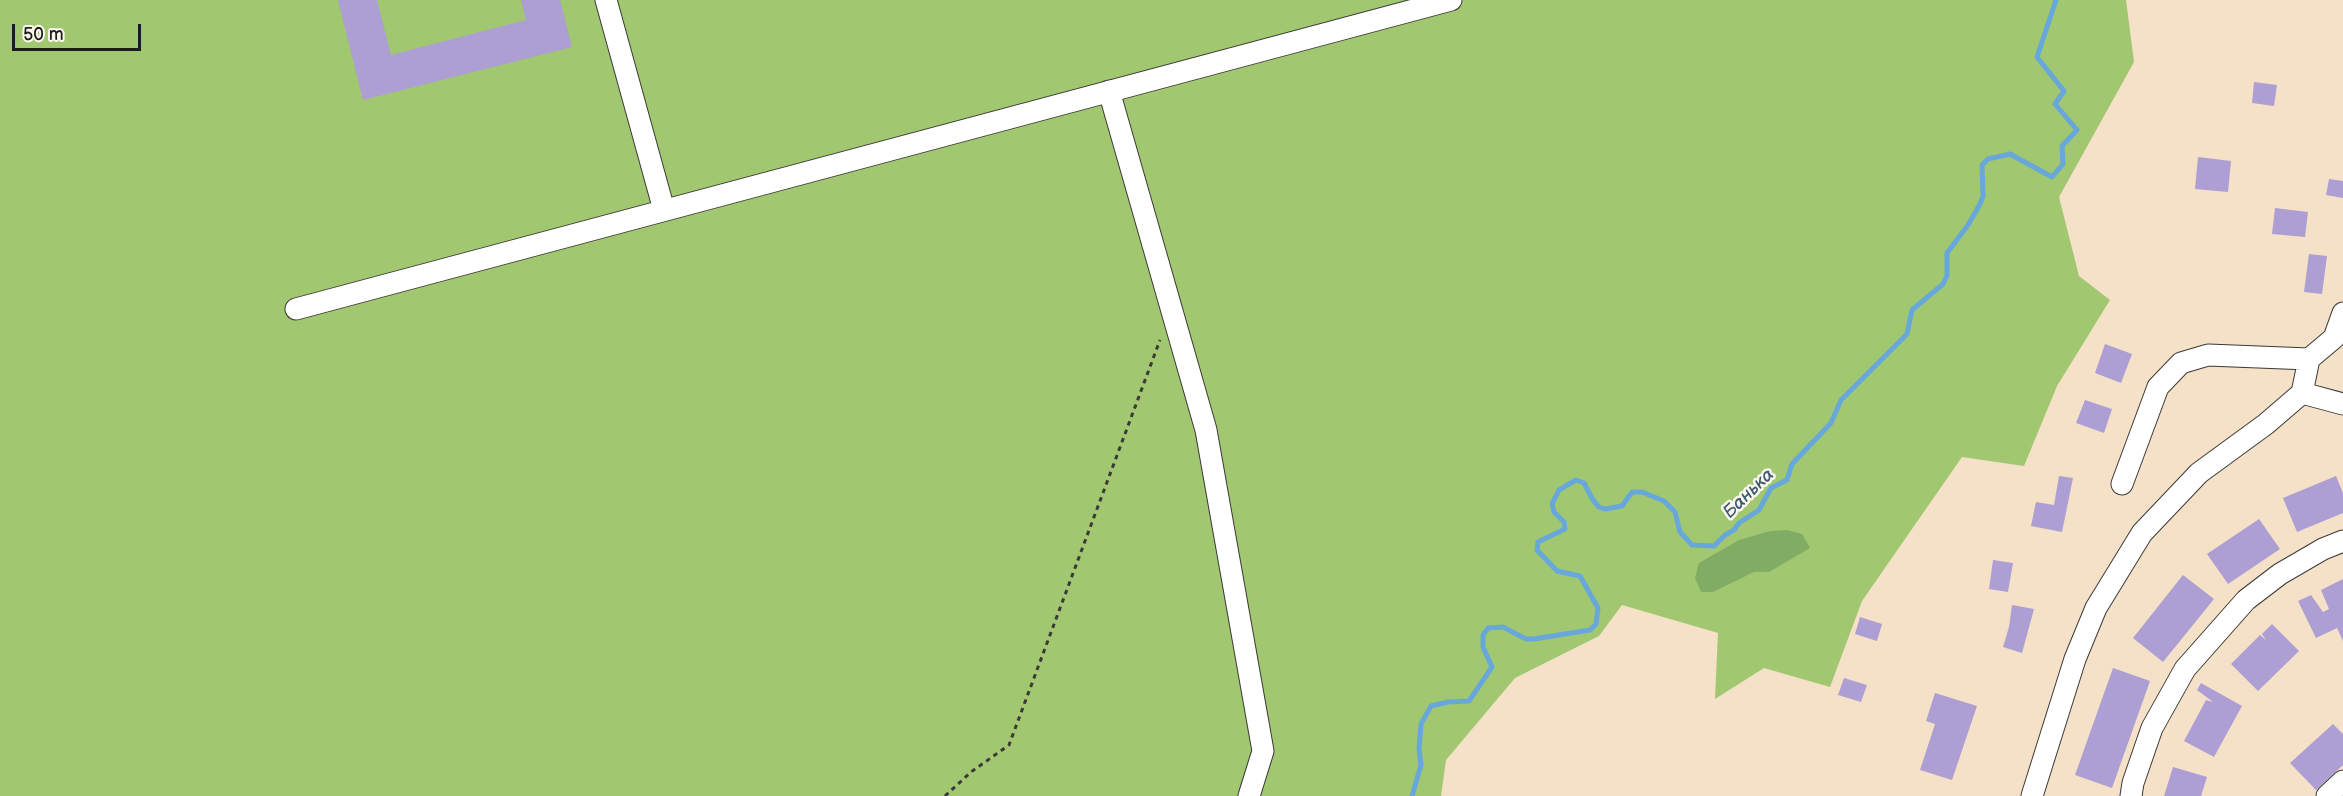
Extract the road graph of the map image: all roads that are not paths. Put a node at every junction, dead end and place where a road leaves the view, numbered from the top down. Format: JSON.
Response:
{"nodes":[{"id":1,"x":606,"y":0,"type":"edge"},
{"id":2,"x":1451,"y":0,"type":"edge"},
{"id":3,"x":1109,"y":92,"type":"junction"},
{"id":4,"x":664,"y":210,"type":"junction"},
{"id":5,"x":296,"y":309,"type":"dead end"},
{"id":6,"x":2343,"y":313,"type":"edge"},
{"id":7,"x":2309,"y":359,"type":"junction"},
{"id":8,"x":2302,"y":393,"type":"junction"},
{"id":9,"x":2343,"y":404,"type":"edge"},
{"id":10,"x":2122,"y":484,"type":"dead end"},
{"id":11,"x":2343,"y":541,"type":"edge"},
{"id":12,"x":2343,"y":781,"type":"edge"},
{"id":13,"x":1249,"y":796,"type":"edge"},
{"id":14,"x":2032,"y":796,"type":"edge"},
{"id":15,"x":2131,"y":796,"type":"edge"},
{"id":16,"x":2326,"y":796,"type":"edge"}],
"edges":[{"from":1,"to":4,"type":"street"},
{"from":2,"to":3,"type":"street"},
{"from":3,"to":4,"type":"street"},
{"from":3,"to":13,"type":"street"},
{"from":4,"to":5,"type":"street"},
{"from":6,"to":7,"type":"street"},
{"from":7,"to":8,"type":"street"},
{"from":7,"to":10,"type":"street"},
{"from":8,"to":9,"type":"street"},
{"from":8,"to":14,"type":"street"},
{"from":11,"to":15,"type":"street"},
{"from":12,"to":16,"type":"street"}]}
